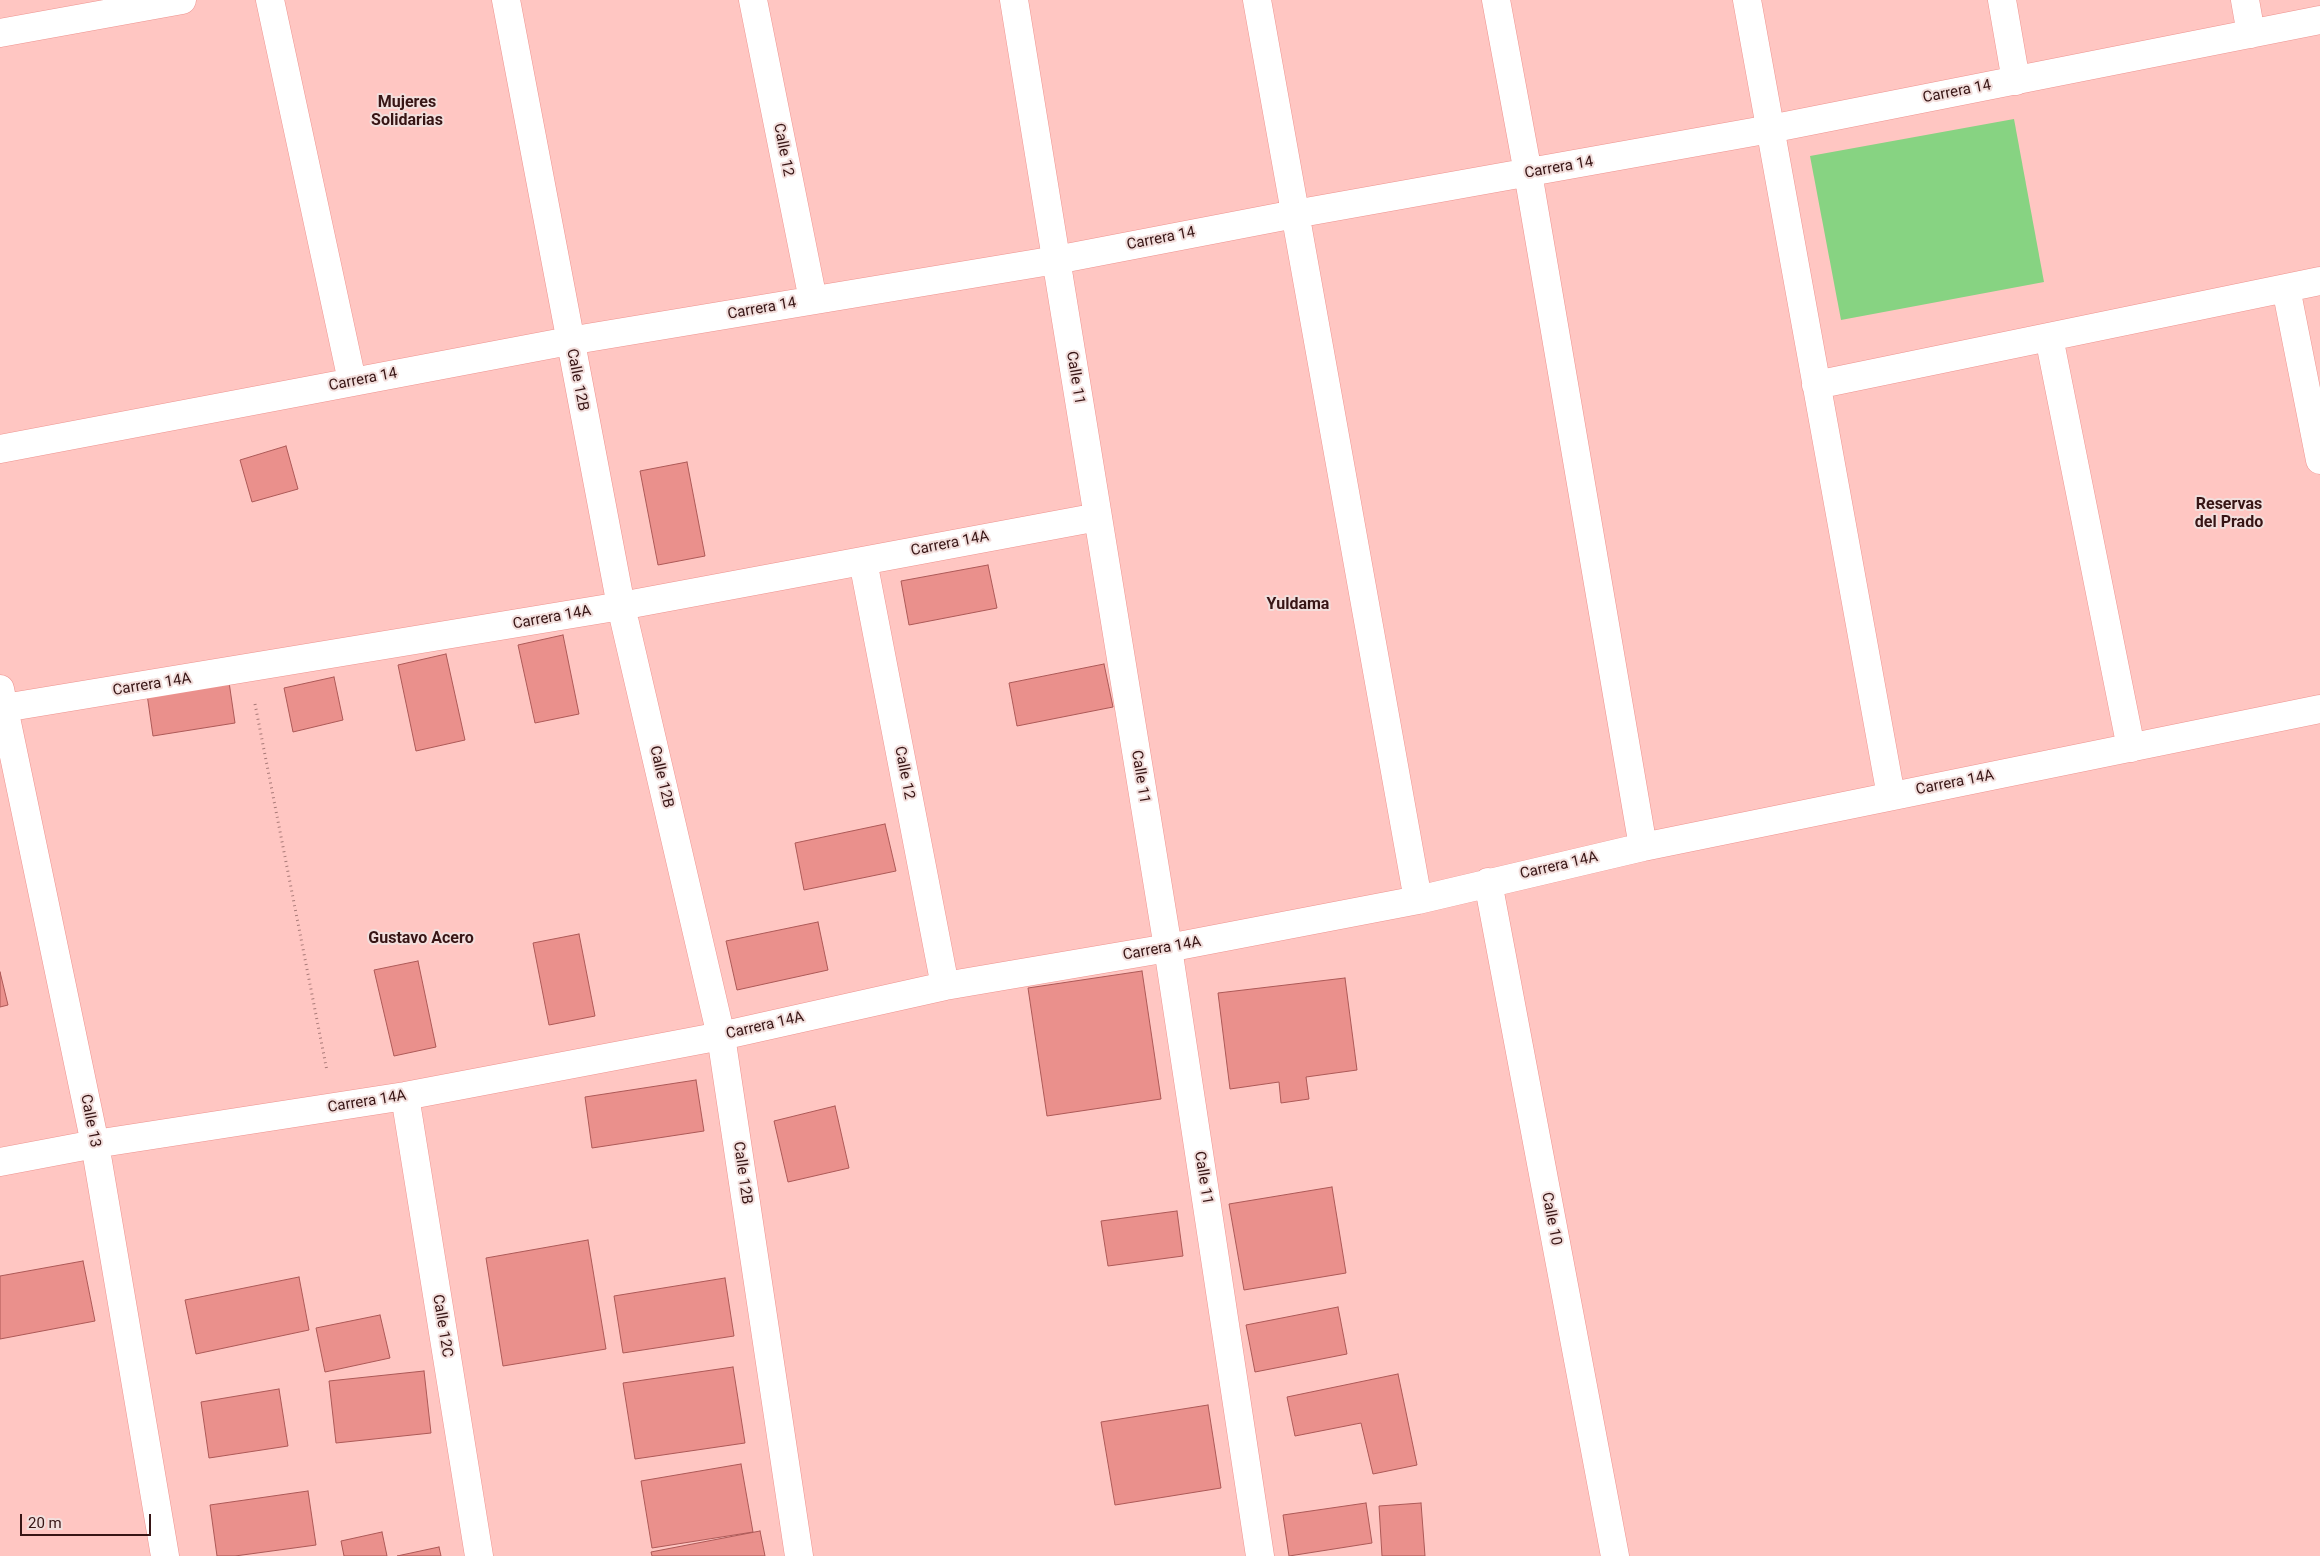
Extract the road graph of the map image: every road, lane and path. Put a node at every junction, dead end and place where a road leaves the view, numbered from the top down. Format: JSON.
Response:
{"nodes":[{"id":1,"x":182,"y":0,"type":"edge"},
{"id":2,"x":270,"y":0,"type":"edge"},
{"id":3,"x":506,"y":0,"type":"edge"},
{"id":4,"x":753,"y":0,"type":"edge"},
{"id":5,"x":1014,"y":0,"type":"edge"},
{"id":6,"x":1257,"y":0,"type":"edge"},
{"id":7,"x":1496,"y":0,"type":"edge"},
{"id":8,"x":1747,"y":0,"type":"edge"},
{"id":9,"x":2002,"y":0,"type":"edge"},
{"id":10,"x":2245,"y":0,"type":"edge"},
{"id":11,"x":2320,"y":20,"type":"edge"},
{"id":12,"x":0,"y":33,"type":"edge"},
{"id":13,"x":2251,"y":34,"type":"junction"},
{"id":14,"x":2016,"y":81,"type":"junction"},
{"id":15,"x":1770,"y":129,"type":"junction"},
{"id":16,"x":1528,"y":173,"type":"junction"},
{"id":17,"x":1295,"y":214,"type":"junction"},
{"id":18,"x":1056,"y":260,"type":"junction"},
{"id":19,"x":2320,"y":282,"type":"edge"},
{"id":20,"x":2286,"y":288,"type":"junction"},
{"id":21,"x":812,"y":300,"type":"junction"},
{"id":22,"x":2049,"y":338,"type":"junction"},
{"id":23,"x":569,"y":341,"type":"junction"},
{"id":24,"x":352,"y":382,"type":"junction"},
{"id":25,"x":1816,"y":385,"type":"junction"},
{"id":26,"x":0,"y":449,"type":"edge"},
{"id":27,"x":2320,"y":460,"type":"edge"},
{"id":28,"x":1098,"y":517,"type":"junction"},
{"id":29,"x":863,"y":561,"type":"junction"},
{"id":30,"x":621,"y":606,"type":"junction"},
{"id":31,"x":248,"y":669,"type":"junction"},
{"id":32,"x":2,"y":699,"type":"edge"},
{"id":33,"x":2320,"y":709,"type":"edge"},
{"id":34,"x":2131,"y":748,"type":"junction"},
{"id":35,"x":1891,"y":796,"type":"junction"},
{"id":36,"x":1643,"y":847,"type":"junction"},
{"id":37,"x":1488,"y":882,"type":"junction"},
{"id":38,"x":1418,"y":900,"type":"junction"},
{"id":39,"x":1168,"y":948,"type":"junction"},
{"id":40,"x":944,"y":986,"type":"junction"},
{"id":41,"x":721,"y":1036,"type":"junction"},
{"id":42,"x":405,"y":1096,"type":"junction"},
{"id":43,"x":334,"y":1107,"type":"junction"},
{"id":44,"x":95,"y":1144,"type":"junction"},
{"id":45,"x":0,"y":1162,"type":"edge"},
{"id":46,"x":165,"y":1556,"type":"edge"},
{"id":47,"x":479,"y":1556,"type":"edge"},
{"id":48,"x":799,"y":1556,"type":"edge"},
{"id":49,"x":1260,"y":1556,"type":"edge"},
{"id":50,"x":1615,"y":1556,"type":"edge"}],
"edges":[{"from":1,"to":12,"type":"street"},
{"from":2,"to":24,"type":"street"},
{"from":3,"to":23,"type":"street","name":"Calle 12B"},
{"from":4,"to":21,"type":"street","name":"Calle 12"},
{"from":5,"to":18,"type":"street","name":"Calle 11"},
{"from":6,"to":17,"type":"street"},
{"from":7,"to":16,"type":"street"},
{"from":8,"to":15,"type":"street"},
{"from":9,"to":14,"type":"street"},
{"from":10,"to":13,"type":"street"},
{"from":11,"to":13,"type":"street","name":"Carrera 14"},
{"from":13,"to":14,"type":"street","name":"Carrera 14"},
{"from":14,"to":15,"type":"street","name":"Carrera 14"},
{"from":15,"to":16,"type":"street","name":"Carrera 14"},
{"from":15,"to":25,"type":"street"},
{"from":16,"to":17,"type":"street","name":"Carrera 14"},
{"from":16,"to":36,"type":"street"},
{"from":17,"to":18,"type":"street","name":"Carrera 14"},
{"from":17,"to":38,"type":"street"},
{"from":18,"to":21,"type":"street","name":"Carrera 14"},
{"from":18,"to":28,"type":"street","name":"Calle 11"},
{"from":19,"to":20,"type":"street"},
{"from":20,"to":22,"type":"street"},
{"from":20,"to":27,"type":"street"},
{"from":21,"to":23,"type":"street","name":"Carrera 14"},
{"from":22,"to":25,"type":"street"},
{"from":22,"to":34,"type":"street"},
{"from":23,"to":24,"type":"street","name":"Carrera 14"},
{"from":23,"to":30,"type":"street","name":"Calle 12B"},
{"from":24,"to":26,"type":"street","name":"Carrera 14"},
{"from":25,"to":35,"type":"street"},
{"from":28,"to":29,"type":"street","name":"Carrera 14A"},
{"from":28,"to":39,"type":"street","name":"Calle 11"},
{"from":29,"to":30,"type":"street","name":"Carrera 14A"},
{"from":29,"to":40,"type":"street","name":"Calle 12"},
{"from":30,"to":31,"type":"street","name":"Carrera 14A"},
{"from":30,"to":41,"type":"street","name":"Calle 12B"},
{"from":31,"to":32,"type":"street","name":"Carrera 14A"},
{"from":31,"to":43,"type":"path"},
{"from":32,"to":44,"type":"street","name":"Calle 13"},
{"from":33,"to":34,"type":"street","name":"Carrera 14A"},
{"from":34,"to":35,"type":"street","name":"Carrera 14A"},
{"from":35,"to":36,"type":"street","name":"Carrera 14A"},
{"from":36,"to":37,"type":"street","name":"Carrera 14A"},
{"from":37,"to":38,"type":"street","name":"Carrera 14A"},
{"from":37,"to":50,"type":"street","name":"Calle 10"},
{"from":38,"to":39,"type":"street","name":"Carrera 14A"},
{"from":39,"to":40,"type":"street","name":"Carrera 14A"},
{"from":39,"to":49,"type":"street","name":"Calle 11"},
{"from":40,"to":41,"type":"street","name":"Carrera 14A"},
{"from":41,"to":42,"type":"street","name":"Carrera 14A"},
{"from":41,"to":48,"type":"street","name":"Calle 12B"},
{"from":42,"to":43,"type":"street","name":"Carrera 14A"},
{"from":42,"to":47,"type":"street","name":"Calle 12C"},
{"from":43,"to":44,"type":"street","name":"Carrera 14A"},
{"from":44,"to":45,"type":"street","name":"Carrera 14A"},
{"from":44,"to":46,"type":"street","name":"Calle 13"}]}
